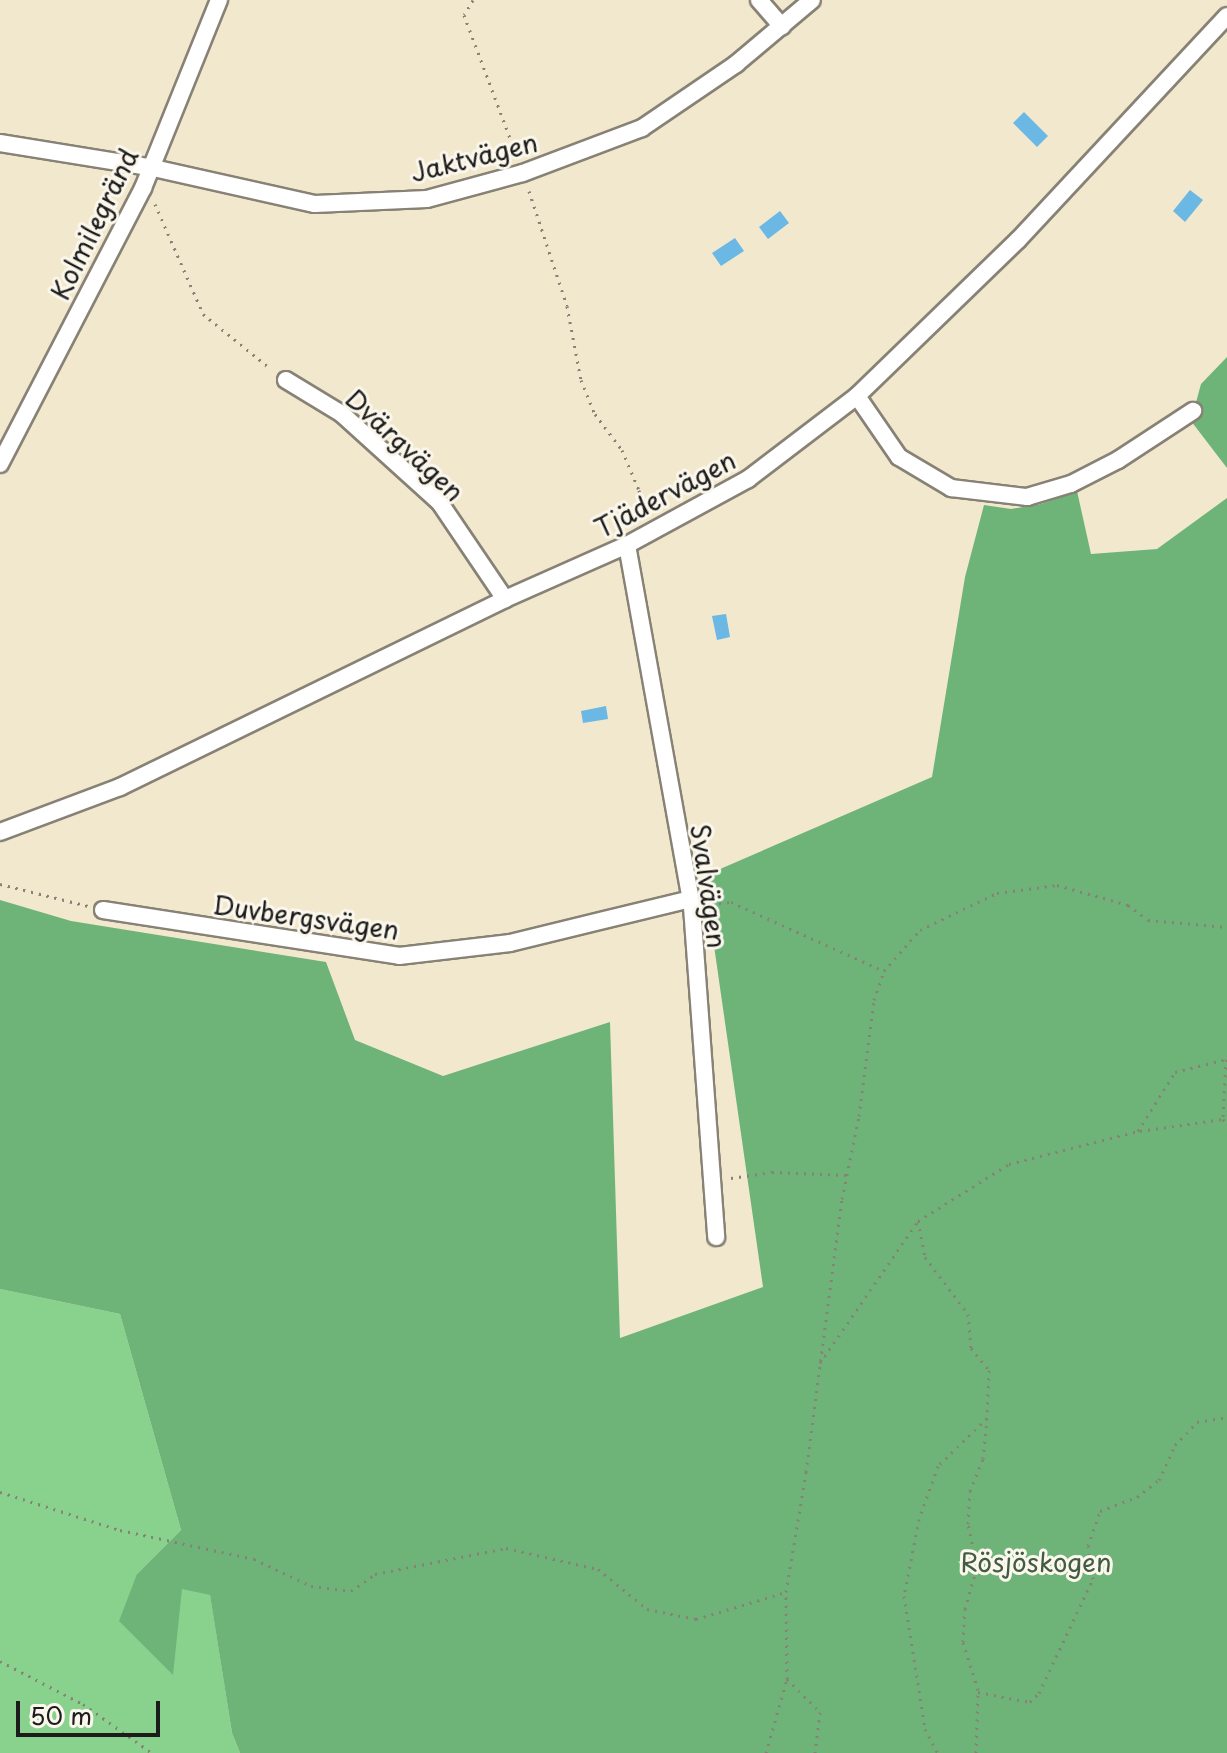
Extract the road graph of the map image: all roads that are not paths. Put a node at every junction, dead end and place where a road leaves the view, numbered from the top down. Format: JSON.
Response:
{"nodes":[{"id":1,"x":219,"y":0,"type":"edge"},
{"id":2,"x":759,"y":0,"type":"edge"},
{"id":3,"x":812,"y":0,"type":"edge"},
{"id":4,"x":1227,"y":16,"type":"edge"},
{"id":5,"x":782,"y":26,"type":"junction"},
{"id":6,"x":0,"y":143,"type":"edge"},
{"id":7,"x":149,"y":167,"type":"junction"},
{"id":8,"x":286,"y":380,"type":"road end"},
{"id":9,"x":857,"y":396,"type":"junction"},
{"id":10,"x":1193,"y":411,"type":"dead end"},
{"id":11,"x":0,"y":464,"type":"edge"},
{"id":12,"x":627,"y":545,"type":"junction"},
{"id":13,"x":505,"y":599,"type":"junction"},
{"id":14,"x":0,"y":832,"type":"edge"},
{"id":15,"x":691,"y":903,"type":"junction"},
{"id":16,"x":103,"y":910,"type":"road end"},
{"id":17,"x":716,"y":1237,"type":"dead end"}],
"edges":[{"from":1,"to":7,"type":"street","name":"Kolmilegränd"},
{"from":2,"to":5,"type":"street"},
{"from":3,"to":5,"type":"street","name":"Jaktvägen"},
{"from":4,"to":9,"type":"street","name":"Tjädervägen"},
{"from":5,"to":7,"type":"street","name":"Jaktvägen"},
{"from":6,"to":7,"type":"street","name":"Jaktvägen"},
{"from":7,"to":11,"type":"street","name":"Kolmilegränd"},
{"from":8,"to":13,"type":"street","name":"Dvärgvägen"},
{"from":9,"to":10,"type":"street"},
{"from":9,"to":12,"type":"street","name":"Tjädervägen"},
{"from":12,"to":13,"type":"street","name":"Tjädervägen"},
{"from":12,"to":15,"type":"street","name":"Svalvägen"},
{"from":13,"to":14,"type":"street","name":"Tjädervägen"},
{"from":15,"to":16,"type":"street","name":"Duvbergsvägen"},
{"from":15,"to":17,"type":"street","name":"Svalvägen"}]}
